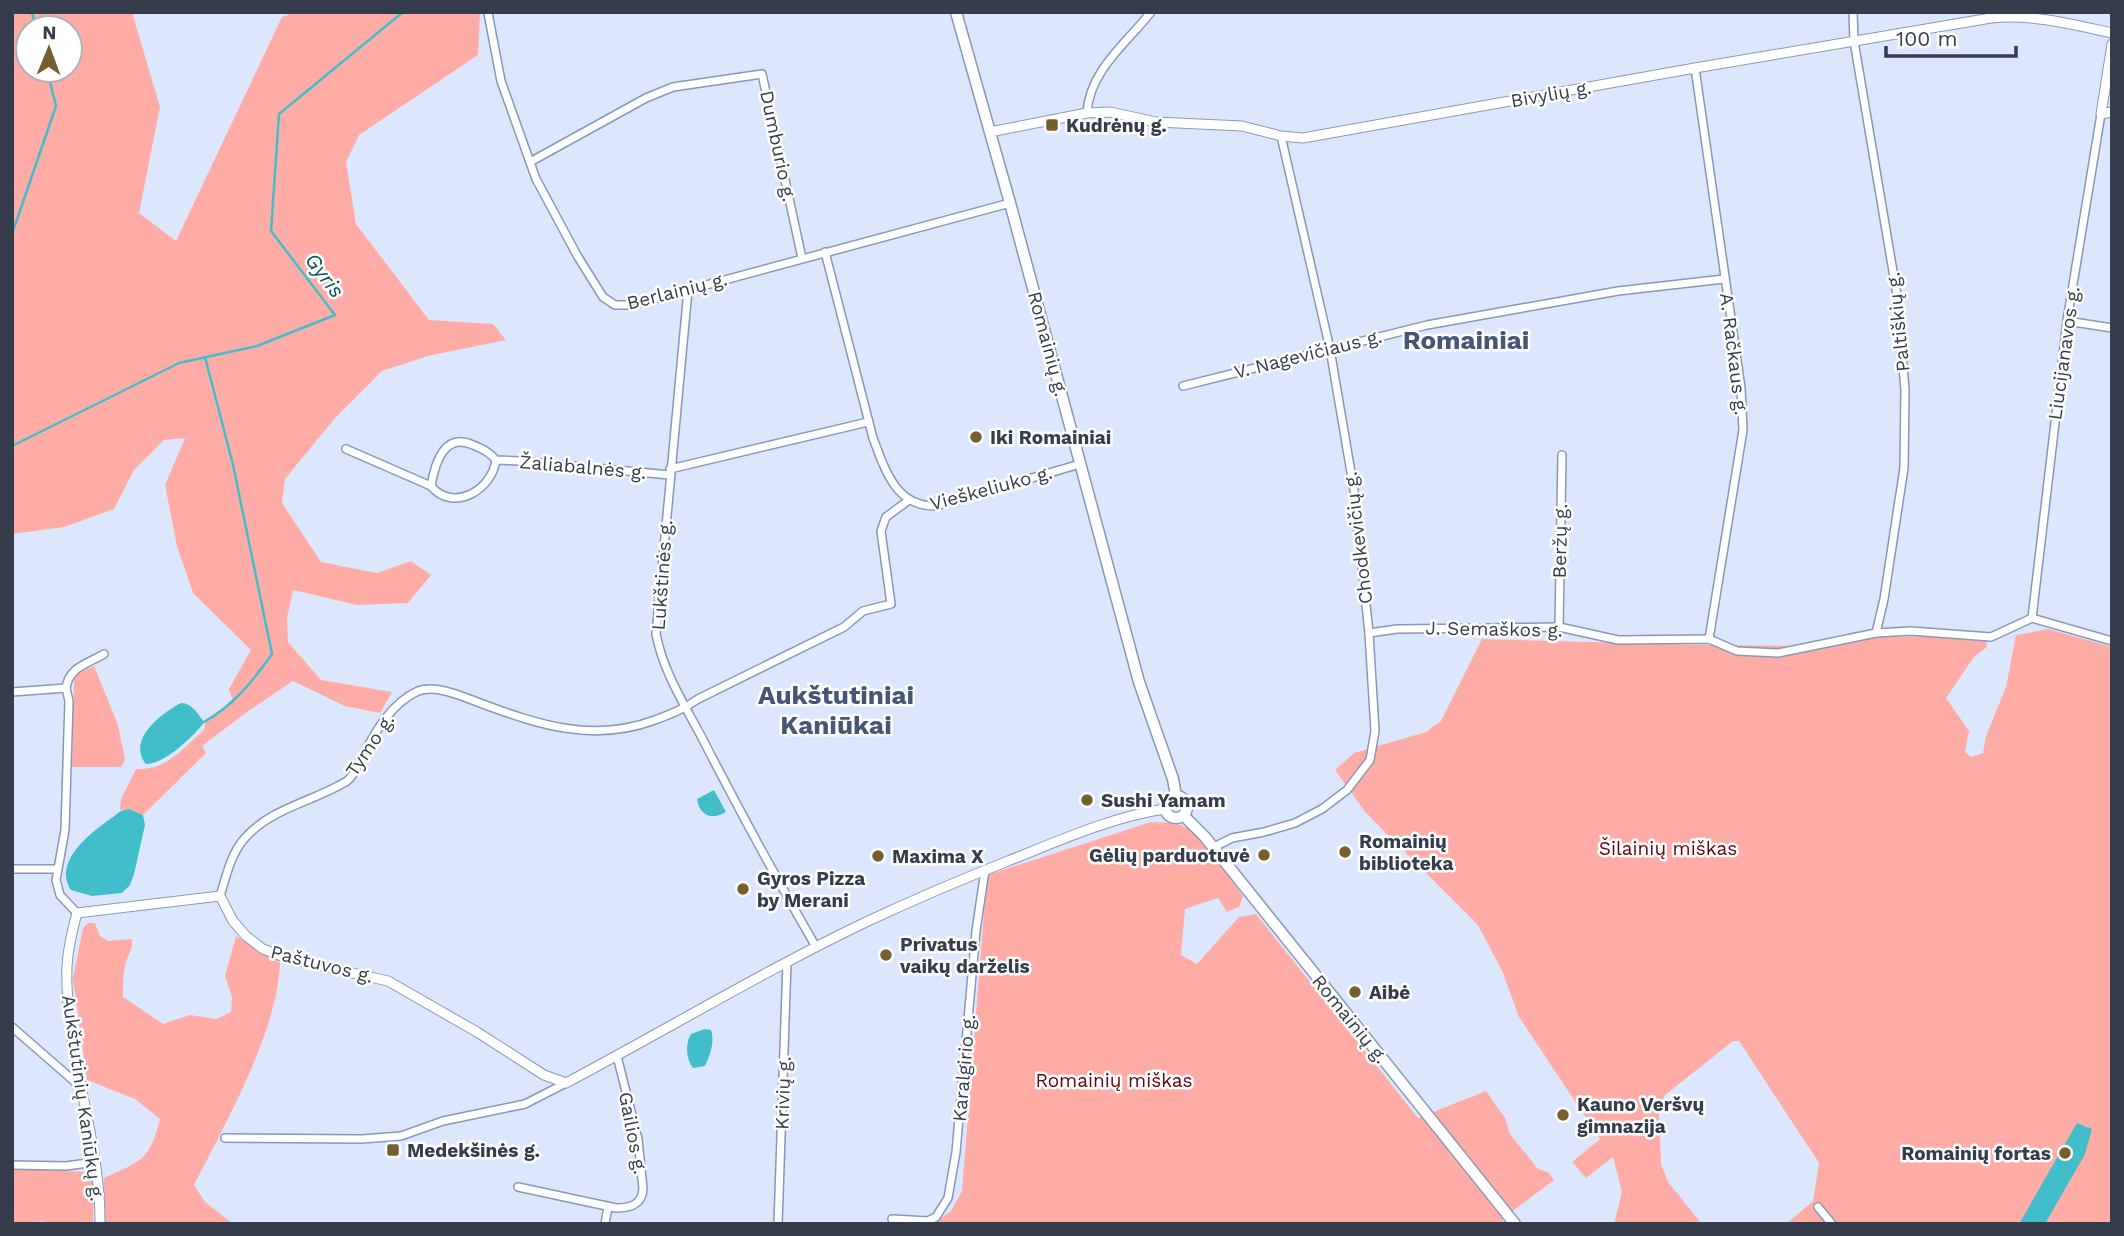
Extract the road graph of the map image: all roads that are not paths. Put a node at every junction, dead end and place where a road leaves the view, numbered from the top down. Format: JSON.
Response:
{"nodes":[{"id":1,"x":956,"y":12,"type":"edge"},
{"id":2,"x":1151,"y":12,"type":"edge"},
{"id":3,"x":1853,"y":12,"type":"edge"},
{"id":4,"x":488,"y":13,"type":"edge"},
{"id":5,"x":2112,"y":33,"type":"edge"},
{"id":6,"x":1854,"y":41,"type":"junction"},
{"id":7,"x":2112,"y":44,"type":"edge"},
{"id":8,"x":1695,"y":68,"type":"junction"},
{"id":9,"x":2112,"y":112,"type":"edge"},
{"id":10,"x":1087,"y":113,"type":"junction"},
{"id":11,"x":2101,"y":114,"type":"junction"},
{"id":12,"x":990,"y":132,"type":"junction"},
{"id":13,"x":1281,"y":136,"type":"junction"},
{"id":14,"x":530,"y":162,"type":"junction"},
{"id":15,"x":1010,"y":203,"type":"junction"},
{"id":16,"x":825,"y":252,"type":"junction"},
{"id":17,"x":802,"y":258,"type":"junction"},
{"id":18,"x":1724,"y":279,"type":"junction"},
{"id":19,"x":688,"y":290,"type":"junction"},
{"id":20,"x":2067,"y":321,"type":"junction"},
{"id":21,"x":2112,"y":328,"type":"edge"},
{"id":22,"x":1330,"y":349,"type":"junction"},
{"id":23,"x":1183,"y":386,"type":"dead end"},
{"id":24,"x":868,"y":422,"type":"junction"},
{"id":25,"x":346,"y":449,"type":"dead end"},
{"id":26,"x":1562,"y":455,"type":"dead end"},
{"id":27,"x":496,"y":460,"type":"junction"},
{"id":28,"x":1080,"y":464,"type":"junction"},
{"id":29,"x":670,"y":472,"type":"junction"},
{"id":30,"x":431,"y":486,"type":"junction"},
{"id":31,"x":909,"y":500,"type":"junction"},
{"id":32,"x":2032,"y":618,"type":"junction"},
{"id":33,"x":1559,"y":627,"type":"junction"},
{"id":34,"x":1369,"y":633,"type":"junction"},
{"id":35,"x":1876,"y":633,"type":"junction"},
{"id":36,"x":1709,"y":639,"type":"junction"},
{"id":37,"x":2112,"y":641,"type":"edge"},
{"id":38,"x":104,"y":654,"type":"dead end"},
{"id":39,"x":66,"y":688,"type":"junction"},
{"id":40,"x":12,"y":692,"type":"edge"},
{"id":41,"x":685,"y":709,"type":"junction"},
{"id":42,"x":1176,"y":796,"type":"junction"},
{"id":43,"x":1165,"y":809,"type":"junction"},
{"id":44,"x":1184,"y":816,"type":"junction"},
{"id":45,"x":1213,"y":847,"type":"junction"},
{"id":46,"x":12,"y":869,"type":"edge"},
{"id":47,"x":57,"y":869,"type":"junction"},
{"id":48,"x":985,"y":870,"type":"junction"},
{"id":49,"x":220,"y":896,"type":"junction"},
{"id":50,"x":77,"y":913,"type":"junction"},
{"id":51,"x":816,"y":947,"type":"junction"},
{"id":52,"x":787,"y":962,"type":"junction"},
{"id":53,"x":12,"y":1027,"type":"edge"},
{"id":54,"x":617,"y":1056,"type":"junction"},
{"id":55,"x":566,"y":1083,"type":"junction"},
{"id":56,"x":82,"y":1088,"type":"junction"},
{"id":57,"x":225,"y":1138,"type":"dead end"},
{"id":58,"x":95,"y":1162,"type":"junction"},
{"id":59,"x":12,"y":1165,"type":"edge"},
{"id":60,"x":518,"y":1187,"type":"dead end"},
{"id":61,"x":608,"y":1207,"type":"junction"},
{"id":62,"x":1818,"y":1207,"type":"dead end"},
{"id":63,"x":892,"y":1219,"type":"dead end"},
{"id":64,"x":100,"y":1224,"type":"edge"},
{"id":65,"x":606,"y":1224,"type":"edge"},
{"id":66,"x":778,"y":1224,"type":"edge"},
{"id":67,"x":1515,"y":1224,"type":"edge"},
{"id":68,"x":1832,"y":1224,"type":"edge"}],
"edges":[{"from":1,"to":12,"type":"main road","name":"Romainių g."},
{"from":2,"to":10,"type":"street"},
{"from":3,"to":6,"type":"street","name":"Paltiškių g."},
{"from":4,"to":14,"type":"street","name":"Berlainių g."},
{"from":5,"to":6,"type":"street","name":"Bivylių g."},
{"from":6,"to":8,"type":"street","name":"Bivylių g."},
{"from":6,"to":35,"type":"street","name":"Paltiškių g."},
{"from":7,"to":11,"type":"street","name":"Liucijanavos g."},
{"from":8,"to":13,"type":"street","name":"Bivylių g."},
{"from":8,"to":18,"type":"street","name":"A. Račkaus g."},
{"from":9,"to":11,"type":"street"},
{"from":10,"to":12,"type":"street","name":"Bivylių g."},
{"from":10,"to":13,"type":"street","name":"Bivylių g."},
{"from":11,"to":20,"type":"street","name":"Liucijanavos g."},
{"from":12,"to":15,"type":"main road","name":"Romainių g."},
{"from":13,"to":22,"type":"street","name":"Chodkevičių g."},
{"from":14,"to":17,"type":"street","name":"Dumburio g."},
{"from":14,"to":19,"type":"street","name":"Berlainių g."},
{"from":15,"to":16,"type":"street","name":"Berlainių g."},
{"from":15,"to":28,"type":"main road","name":"Romainių g."},
{"from":16,"to":17,"type":"street","name":"Berlainių g."},
{"from":16,"to":24,"type":"street","name":"Vieškeliuko g."},
{"from":17,"to":19,"type":"street","name":"Berlainių g."},
{"from":18,"to":22,"type":"street","name":"V. Nagevičiaus g."},
{"from":18,"to":36,"type":"street","name":"A. Račkaus g."},
{"from":19,"to":29,"type":"street","name":"Lukštinės g."},
{"from":20,"to":21,"type":"street"},
{"from":20,"to":32,"type":"street","name":"Liucijanavos g."},
{"from":22,"to":23,"type":"street","name":"V. Nagevičiaus g."},
{"from":22,"to":34,"type":"street","name":"Chodkevičių g."},
{"from":24,"to":29,"type":"street"},
{"from":24,"to":31,"type":"street","name":"Vieškeliuko g."},
{"from":25,"to":30,"type":"street","name":"Žaliabalnės g."},
{"from":26,"to":33,"type":"street","name":"Beržų g."},
{"from":27,"to":29,"type":"street","name":"Žaliabalnės g."},
{"from":27,"to":30,"type":"street","name":"Žaliabalnės g."},
{"from":27,"to":30,"type":"street","name":"Žaliabalnės g."},
{"from":28,"to":31,"type":"street","name":"Vieškeliuko g."},
{"from":28,"to":42,"type":"main road","name":"Romainių g."},
{"from":29,"to":41,"type":"street","name":"Lukštinės g."},
{"from":31,"to":41,"type":"street","name":"Tymo g."},
{"from":32,"to":35,"type":"street","name":"J. Semaškos g."},
{"from":32,"to":37,"type":"street"},
{"from":33,"to":34,"type":"street","name":"J. Semaškos g."},
{"from":33,"to":36,"type":"street","name":"J. Semaškos g."},
{"from":34,"to":45,"type":"street","name":"Chodkevičių g."},
{"from":35,"to":36,"type":"street","name":"J. Semaškos g."},
{"from":38,"to":39,"type":"street"},
{"from":39,"to":40,"type":"street"},
{"from":39,"to":47,"type":"street"},
{"from":41,"to":49,"type":"street","name":"Tymo g."},
{"from":41,"to":51,"type":"street","name":"Lukštinės g."},
{"from":42,"to":43,"type":"main road"},
{"from":42,"to":44,"type":"main road"},
{"from":43,"to":44,"type":"main road"},
{"from":43,"to":48,"type":"street"},
{"from":44,"to":45,"type":"main road","name":"Romainių g."},
{"from":45,"to":67,"type":"main road","name":"Romainių g."},
{"from":46,"to":47,"type":"street"},
{"from":47,"to":50,"type":"street"},
{"from":48,"to":51,"type":"street"},
{"from":48,"to":63,"type":"street","name":"Karalgirio g."},
{"from":49,"to":50,"type":"street"},
{"from":49,"to":55,"type":"street","name":"Paštuvos g."},
{"from":50,"to":56,"type":"street","name":"Aukštutinių Kaniūkų g."},
{"from":51,"to":52,"type":"street"},
{"from":52,"to":54,"type":"street"},
{"from":52,"to":66,"type":"street","name":"Krivių g."},
{"from":53,"to":56,"type":"street"},
{"from":54,"to":55,"type":"street"},
{"from":54,"to":61,"type":"street","name":"Gailios g."},
{"from":55,"to":57,"type":"street"},
{"from":56,"to":58,"type":"street","name":"Aukštutinių Kaniūkų g."},
{"from":58,"to":59,"type":"street"},
{"from":58,"to":64,"type":"street","name":"Aukštutinių Kaniūkų g."},
{"from":60,"to":61,"type":"street"},
{"from":61,"to":65,"type":"street"},
{"from":62,"to":68,"type":"street"}]}
